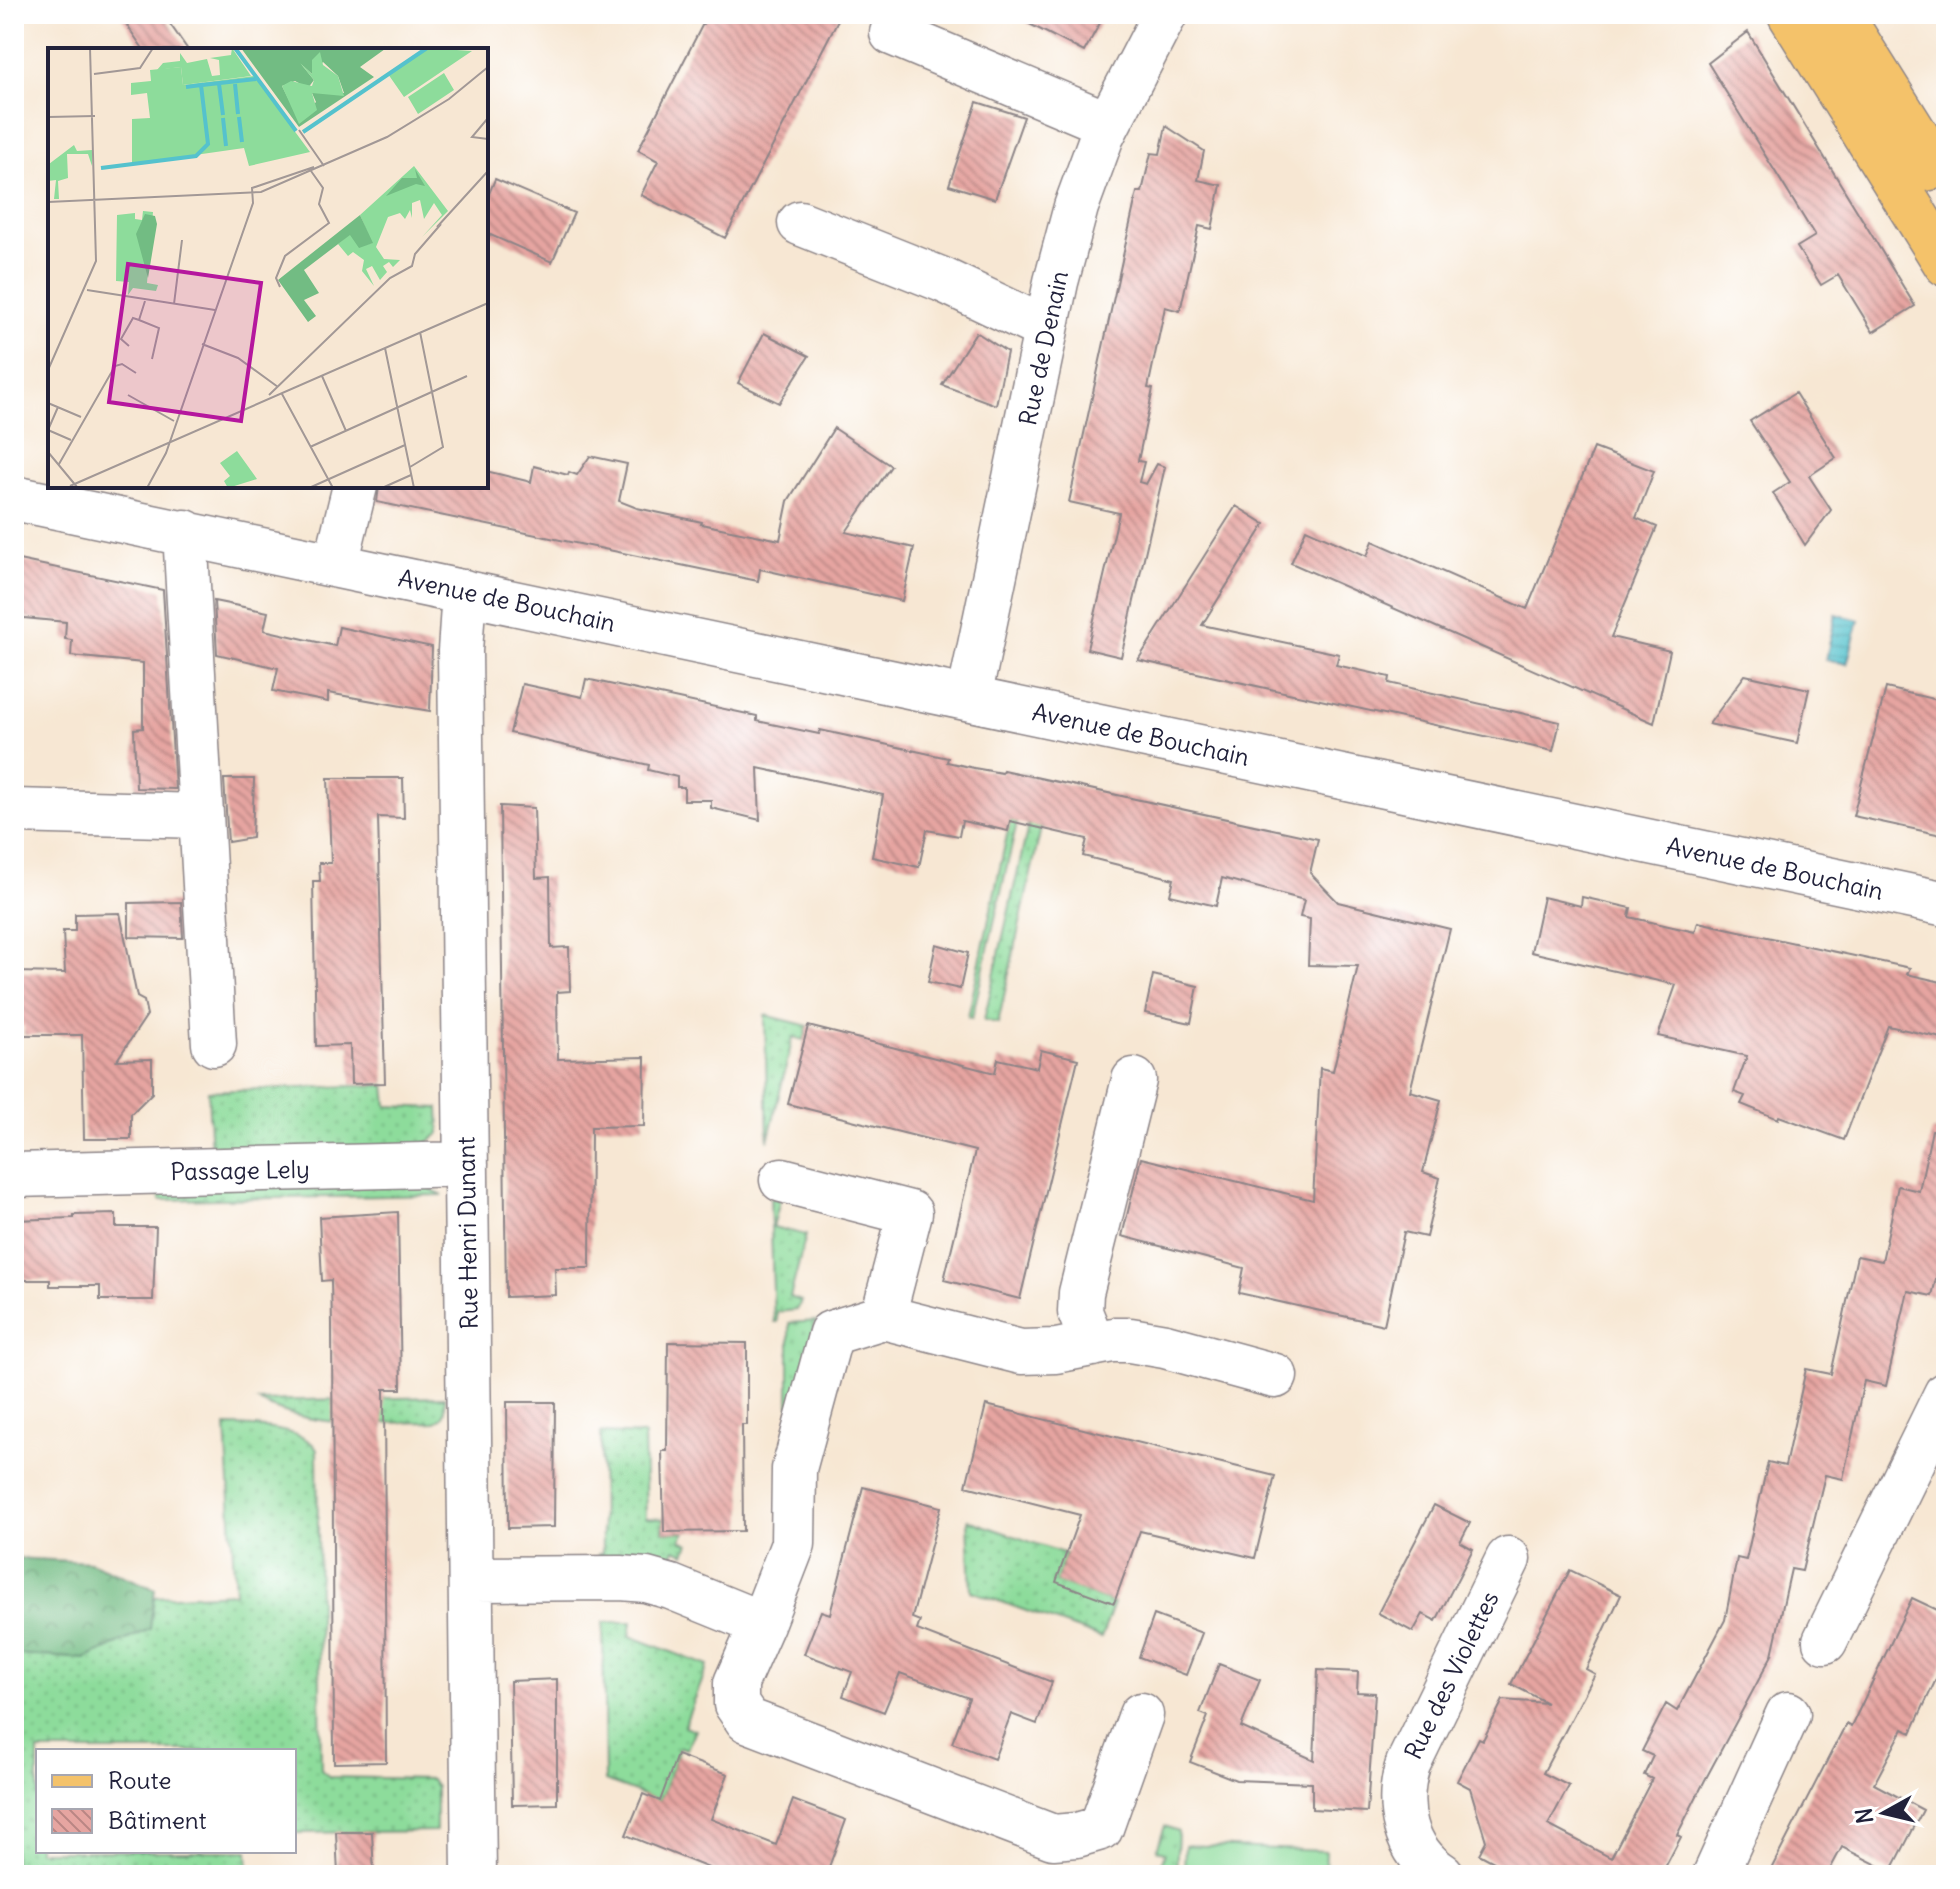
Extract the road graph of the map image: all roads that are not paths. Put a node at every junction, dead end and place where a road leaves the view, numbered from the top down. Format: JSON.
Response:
{"nodes":[{"id":1,"x":1165,"y":14,"type":"edge"},
{"id":2,"x":1790,"y":14,"type":"edge"},
{"id":3,"x":1810,"y":14,"type":"edge"},
{"id":4,"x":1840,"y":14,"type":"edge"},
{"id":5,"x":892,"y":33,"type":"dead end"},
{"id":6,"x":1108,"y":124,"type":"junction"},
{"id":7,"x":1941,"y":175,"type":"edge"},
{"id":8,"x":800,"y":223,"type":"dead end"},
{"id":9,"x":1946,"y":264,"type":"edge"},
{"id":10,"x":1046,"y":329,"type":"junction"},
{"id":11,"x":355,"y":488,"type":"edge"},
{"id":12,"x":14,"y":498,"type":"edge"},
{"id":13,"x":185,"y":532,"type":"junction"},
{"id":14,"x":336,"y":564,"type":"junction"},
{"id":15,"x":464,"y":592,"type":"junction"},
{"id":16,"x":969,"y":698,"type":"junction"},
{"id":17,"x":14,"y":811,"type":"edge"},
{"id":18,"x":201,"y":816,"type":"junction"},
{"id":19,"x":1946,"y":904,"type":"edge"},
{"id":20,"x":214,"y":1044,"type":"dead end"},
{"id":21,"x":1134,"y":1080,"type":"dead end"},
{"id":22,"x":466,"y":1164,"type":"junction"},
{"id":23,"x":14,"y":1175,"type":"edge"},
{"id":24,"x":782,"y":1180,"type":"dead end"},
{"id":25,"x":883,"y":1317,"type":"junction"},
{"id":26,"x":1093,"y":1344,"type":"junction"},
{"id":27,"x":1275,"y":1376,"type":"dead end"},
{"id":28,"x":1946,"y":1394,"type":"edge"},
{"id":29,"x":1508,"y":1559,"type":"dead end"},
{"id":30,"x":472,"y":1579,"type":"junction"},
{"id":31,"x":762,"y":1624,"type":"junction"},
{"id":32,"x":1825,"y":1641,"type":"dead end"},
{"id":33,"x":1788,"y":1714,"type":"dead end"},
{"id":34,"x":1141,"y":1715,"type":"dead end"},
{"id":35,"x":474,"y":1875,"type":"edge"},
{"id":36,"x":1442,"y":1875,"type":"edge"},
{"id":37,"x":1715,"y":1875,"type":"edge"}],
"edges":[{"from":1,"to":6,"type":"street","name":"Rue de Denain"},
{"from":2,"to":9,"type":"main road"},
{"from":3,"to":7,"type":"main road"},
{"from":4,"to":7,"type":"main road"},
{"from":5,"to":6,"type":"street"},
{"from":6,"to":10,"type":"street","name":"Rue de Denain"},
{"from":8,"to":10,"type":"street"},
{"from":10,"to":16,"type":"street","name":"Rue de Denain"},
{"from":11,"to":14,"type":"street"},
{"from":12,"to":13,"type":"street","name":"Avenue de Bouchain"},
{"from":13,"to":14,"type":"street","name":"Avenue de Bouchain"},
{"from":13,"to":18,"type":"street"},
{"from":14,"to":15,"type":"street","name":"Avenue de Bouchain"},
{"from":15,"to":16,"type":"street","name":"Avenue de Bouchain"},
{"from":15,"to":22,"type":"street","name":"Rue Henri Dunant"},
{"from":16,"to":19,"type":"street","name":"Avenue de Bouchain"},
{"from":17,"to":18,"type":"street"},
{"from":18,"to":20,"type":"street"},
{"from":21,"to":26,"type":"street"},
{"from":22,"to":23,"type":"street","name":"Passage Lely"},
{"from":22,"to":30,"type":"street","name":"Rue Henri Dunant"},
{"from":24,"to":25,"type":"street"},
{"from":25,"to":26,"type":"street"},
{"from":25,"to":31,"type":"street"},
{"from":26,"to":27,"type":"street"},
{"from":28,"to":32,"type":"street"},
{"from":29,"to":36,"type":"street","name":"Rue des Violettes"},
{"from":30,"to":31,"type":"street"},
{"from":30,"to":35,"type":"street","name":"Rue Henri Dunant"},
{"from":31,"to":34,"type":"street"},
{"from":33,"to":37,"type":"street"}]}
